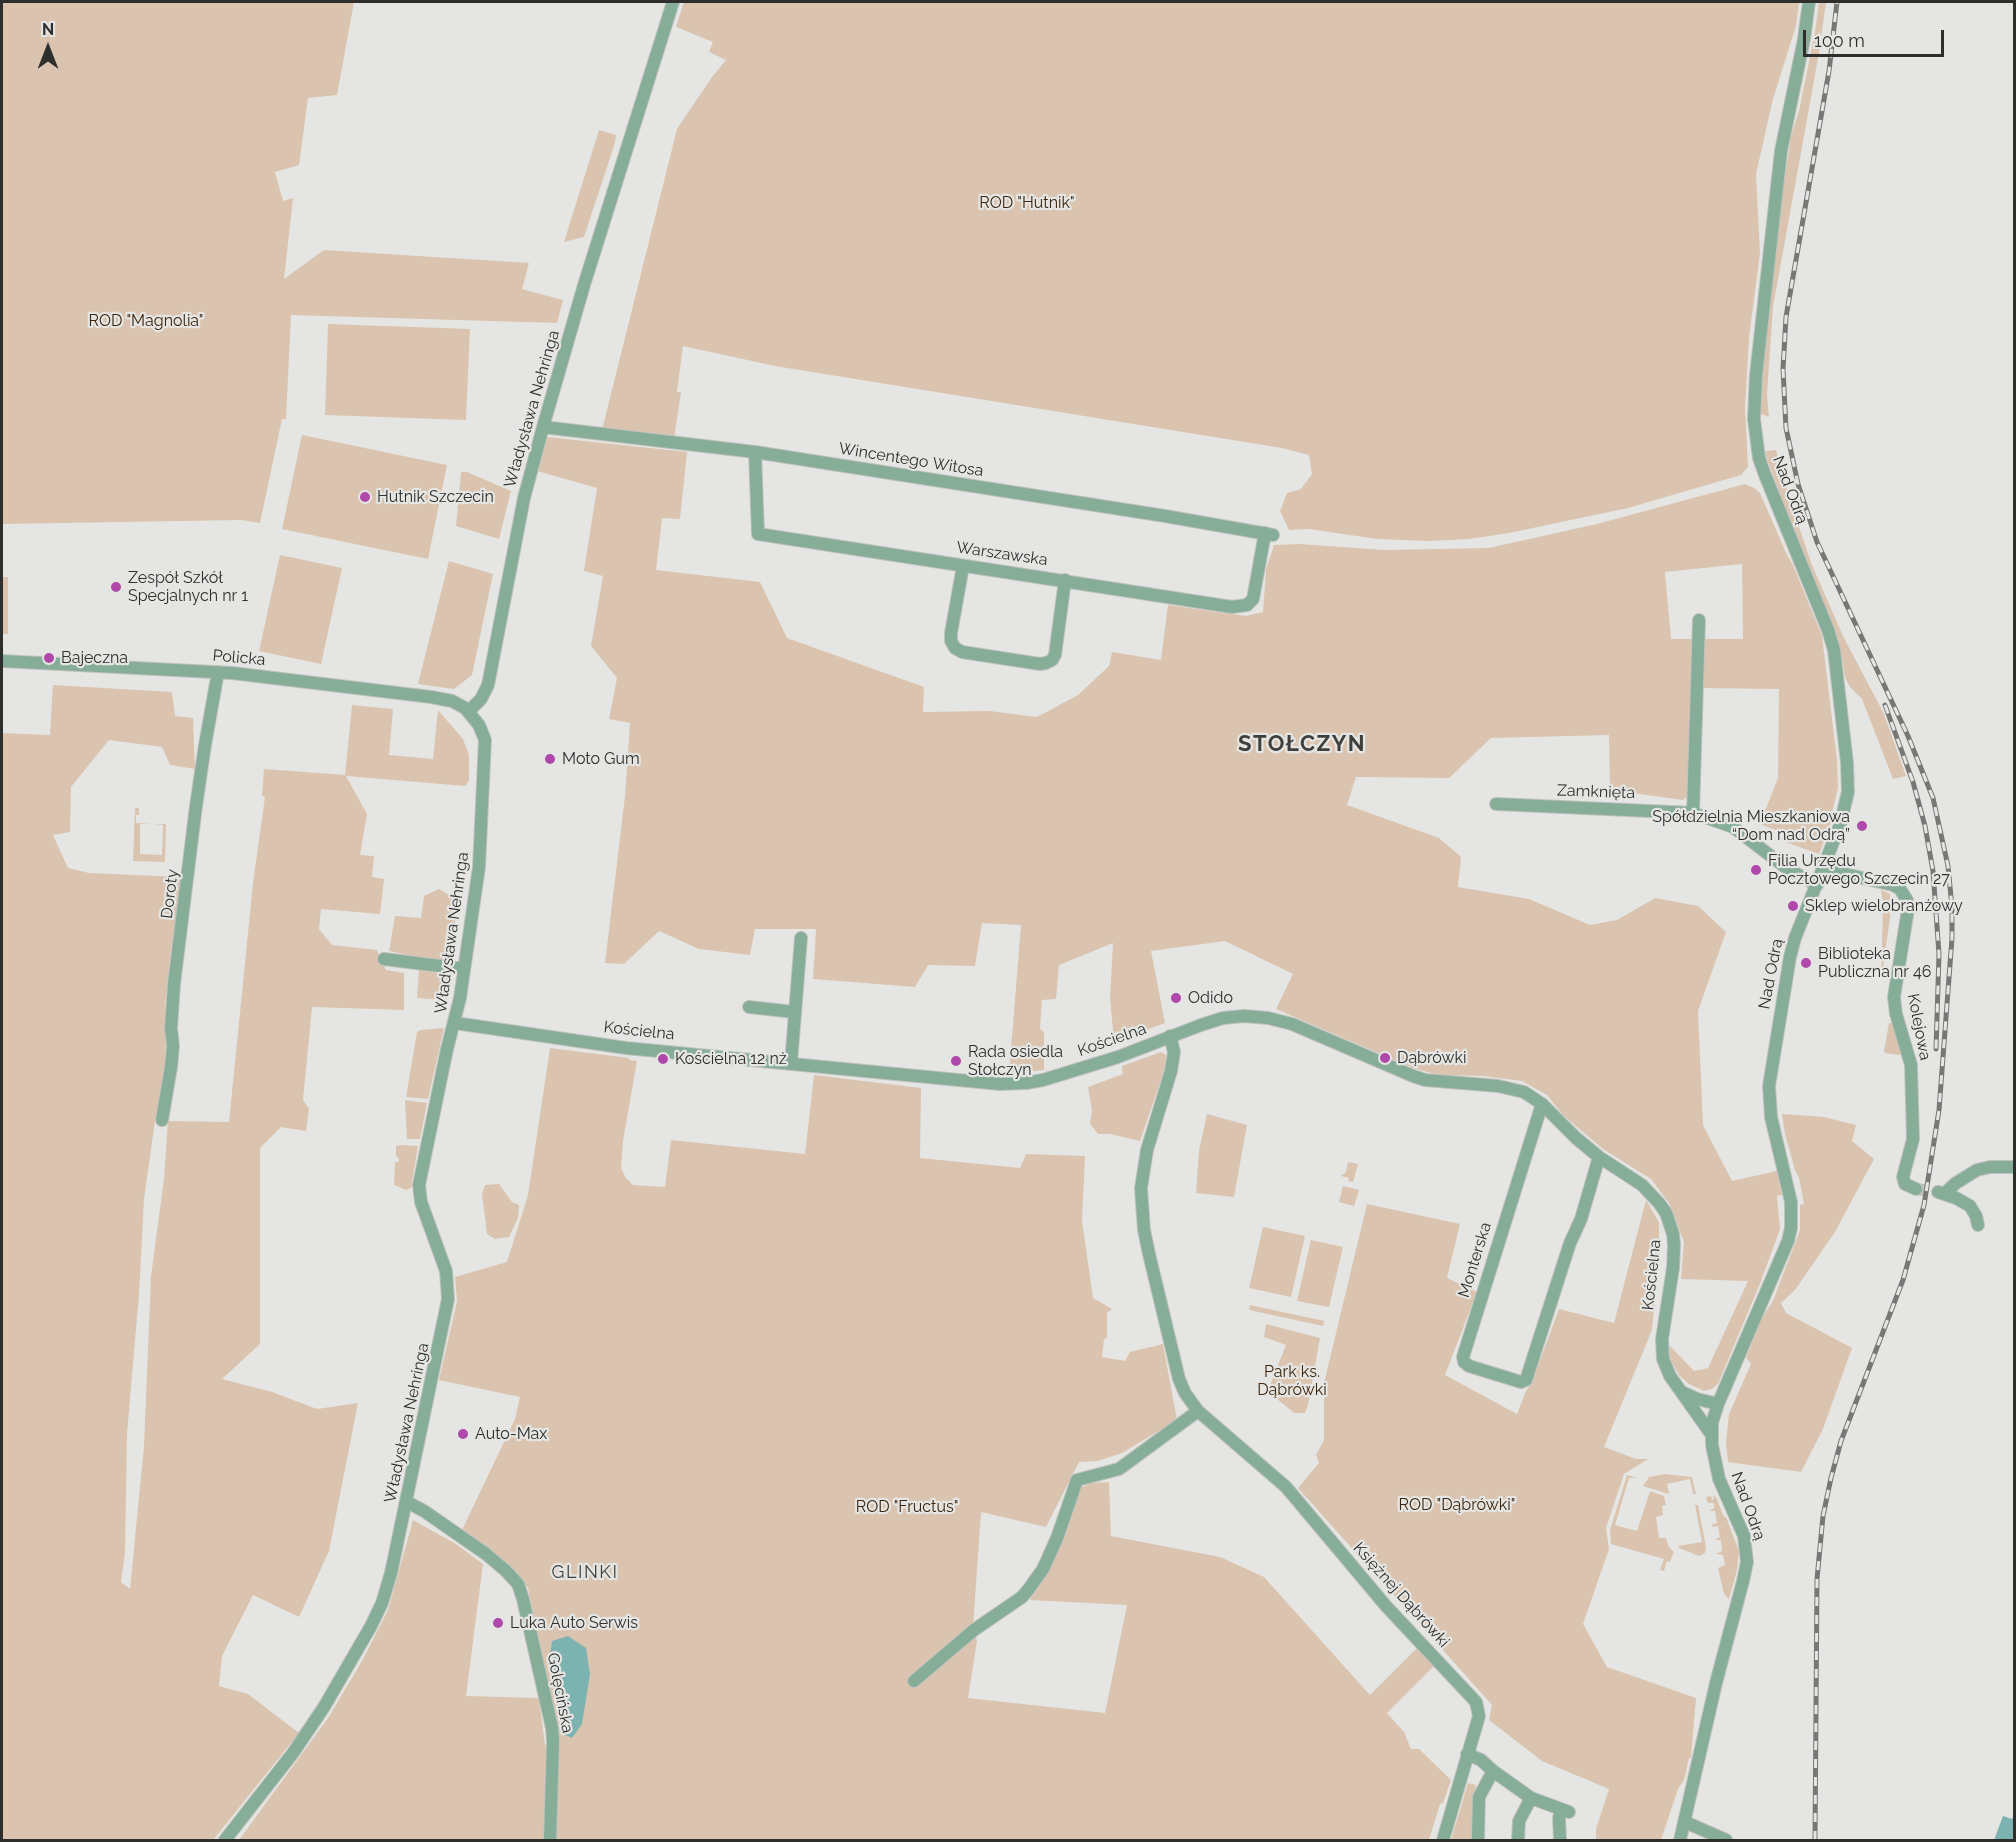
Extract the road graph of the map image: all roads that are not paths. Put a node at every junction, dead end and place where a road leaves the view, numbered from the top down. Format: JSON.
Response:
{"nodes":[{"id":1,"x":673,"y":2,"type":"edge"},
{"id":2,"x":1809,"y":2,"type":"edge"},
{"id":3,"x":543,"y":428,"type":"junction"},
{"id":4,"x":755,"y":452,"type":"junction"},
{"id":5,"x":1269,"y":534,"type":"joint"},
{"id":6,"x":963,"y":566,"type":"junction"},
{"id":7,"x":1065,"y":580,"type":"junction"},
{"id":8,"x":1699,"y":620,"type":"dead end"},
{"id":9,"x":2,"y":661,"type":"edge"},
{"id":10,"x":218,"y":672,"type":"junction"},
{"id":11,"x":469,"y":711,"type":"junction"},
{"id":12,"x":1497,"y":804,"type":"dead end"},
{"id":13,"x":1693,"y":813,"type":"junction"},
{"id":14,"x":1823,"y":869,"type":"junction"},
{"id":15,"x":1817,"y":885,"type":"junction"},
{"id":16,"x":801,"y":938,"type":"dead end"},
{"id":17,"x":384,"y":959,"type":"dead end"},
{"id":18,"x":465,"y":969,"type":"junction"},
{"id":19,"x":749,"y":1007,"type":"dead end"},
{"id":20,"x":794,"y":1012,"type":"junction"},
{"id":21,"x":455,"y":1023,"type":"junction"},
{"id":22,"x":1170,"y":1036,"type":"junction"},
{"id":23,"x":791,"y":1063,"type":"junction"},
{"id":24,"x":1542,"y":1104,"type":"junction"},
{"id":25,"x":162,"y":1120,"type":"dead end"},
{"id":26,"x":1599,"y":1157,"type":"junction"},
{"id":27,"x":2014,"y":1167,"type":"edge"},
{"id":28,"x":1916,"y":1189,"type":"dead end"},
{"id":29,"x":1978,"y":1224,"type":"dead end"},
{"id":30,"x":1680,"y":1389,"type":"junction"},
{"id":31,"x":1718,"y":1404,"type":"junction"},
{"id":32,"x":1198,"y":1411,"type":"junction"},
{"id":33,"x":1711,"y":1434,"type":"junction"},
{"id":34,"x":407,"y":1502,"type":"junction"},
{"id":35,"x":914,"y":1681,"type":"dead end"},
{"id":36,"x":1467,"y":1754,"type":"junction"},
{"id":37,"x":1493,"y":1771,"type":"junction"},
{"id":38,"x":1531,"y":1797,"type":"junction"},
{"id":39,"x":1685,"y":1822,"type":"junction"},
{"id":40,"x":225,"y":1840,"type":"edge"},
{"id":41,"x":550,"y":1840,"type":"edge"},
{"id":42,"x":1443,"y":1840,"type":"edge"},
{"id":43,"x":1478,"y":1840,"type":"edge"},
{"id":44,"x":1518,"y":1840,"type":"edge"},
{"id":45,"x":1560,"y":1840,"type":"edge"},
{"id":46,"x":1680,"y":1840,"type":"edge"},
{"id":47,"x":1726,"y":1840,"type":"edge"}],
"edges":[{"from":1,"to":3,"type":"street","name":"Władysława Nehringa"},
{"from":2,"to":14,"type":"street","name":"Nad Odrą"},
{"from":3,"to":4,"type":"street","name":"Wincentego Witosa"},
{"from":3,"to":11,"type":"street","name":"Władysława Nehringa"},
{"from":4,"to":5,"type":"street","name":"Wincentego Witosa"},
{"from":4,"to":6,"type":"street","name":"Warszawska"},
{"from":5,"to":7,"type":"street","name":"Warszawska"},
{"from":6,"to":7,"type":"street","name":"Warszawska"},
{"from":6,"to":7,"type":"street"},
{"from":8,"to":13,"type":"street"},
{"from":9,"to":10,"type":"street","name":"Policka"},
{"from":10,"to":11,"type":"street","name":"Policka"},
{"from":10,"to":25,"type":"street","name":"Doroty"},
{"from":11,"to":18,"type":"street","name":"Władysława Nehringa"},
{"from":12,"to":13,"type":"street","name":"Zamknięta"},
{"from":13,"to":15,"type":"street","name":"Zamknięta"},
{"from":14,"to":15,"type":"street","name":"Nad Odrą"},
{"from":14,"to":28,"type":"street","name":"Kolejowa"},
{"from":15,"to":31,"type":"street","name":"Nad Odrą"},
{"from":16,"to":20,"type":"street"},
{"from":17,"to":18,"type":"street"},
{"from":18,"to":21,"type":"street","name":"Władysława Nehringa"},
{"from":19,"to":20,"type":"street"},
{"from":20,"to":23,"type":"street"},
{"from":21,"to":23,"type":"street","name":"Kościelna"},
{"from":21,"to":34,"type":"street","name":"Władysława Nehringa"},
{"from":22,"to":23,"type":"street","name":"Kościelna"},
{"from":22,"to":24,"type":"street","name":"Kościelna"},
{"from":22,"to":32,"type":"street","name":"Księżnej Dąbrówki"},
{"from":24,"to":26,"type":"street","name":"Kościelna"},
{"from":24,"to":26,"type":"street","name":"Monterska"},
{"from":26,"to":30,"type":"street","name":"Kościelna"},
{"from":27,"to":29,"type":"street"},
{"from":30,"to":31,"type":"street"},
{"from":30,"to":33,"type":"street","name":"Kościelna"},
{"from":31,"to":33,"type":"street","name":"Nad Odrą"},
{"from":32,"to":35,"type":"street"},
{"from":32,"to":36,"type":"street","name":"Księżnej Dąbrówki"},
{"from":33,"to":39,"type":"street","name":"Nad Odrą"},
{"from":34,"to":40,"type":"street","name":"Władysława Nehringa"},
{"from":34,"to":41,"type":"street","name":"Golęcińska"},
{"from":36,"to":37,"type":"street"},
{"from":36,"to":42,"type":"street","name":"Księżnej Dąbrówki"},
{"from":37,"to":38,"type":"street"},
{"from":37,"to":43,"type":"street"},
{"from":38,"to":44,"type":"street"},
{"from":38,"to":45,"type":"street"},
{"from":39,"to":46,"type":"street","name":"Nad Odrą"},
{"from":39,"to":47,"type":"street"}]}
